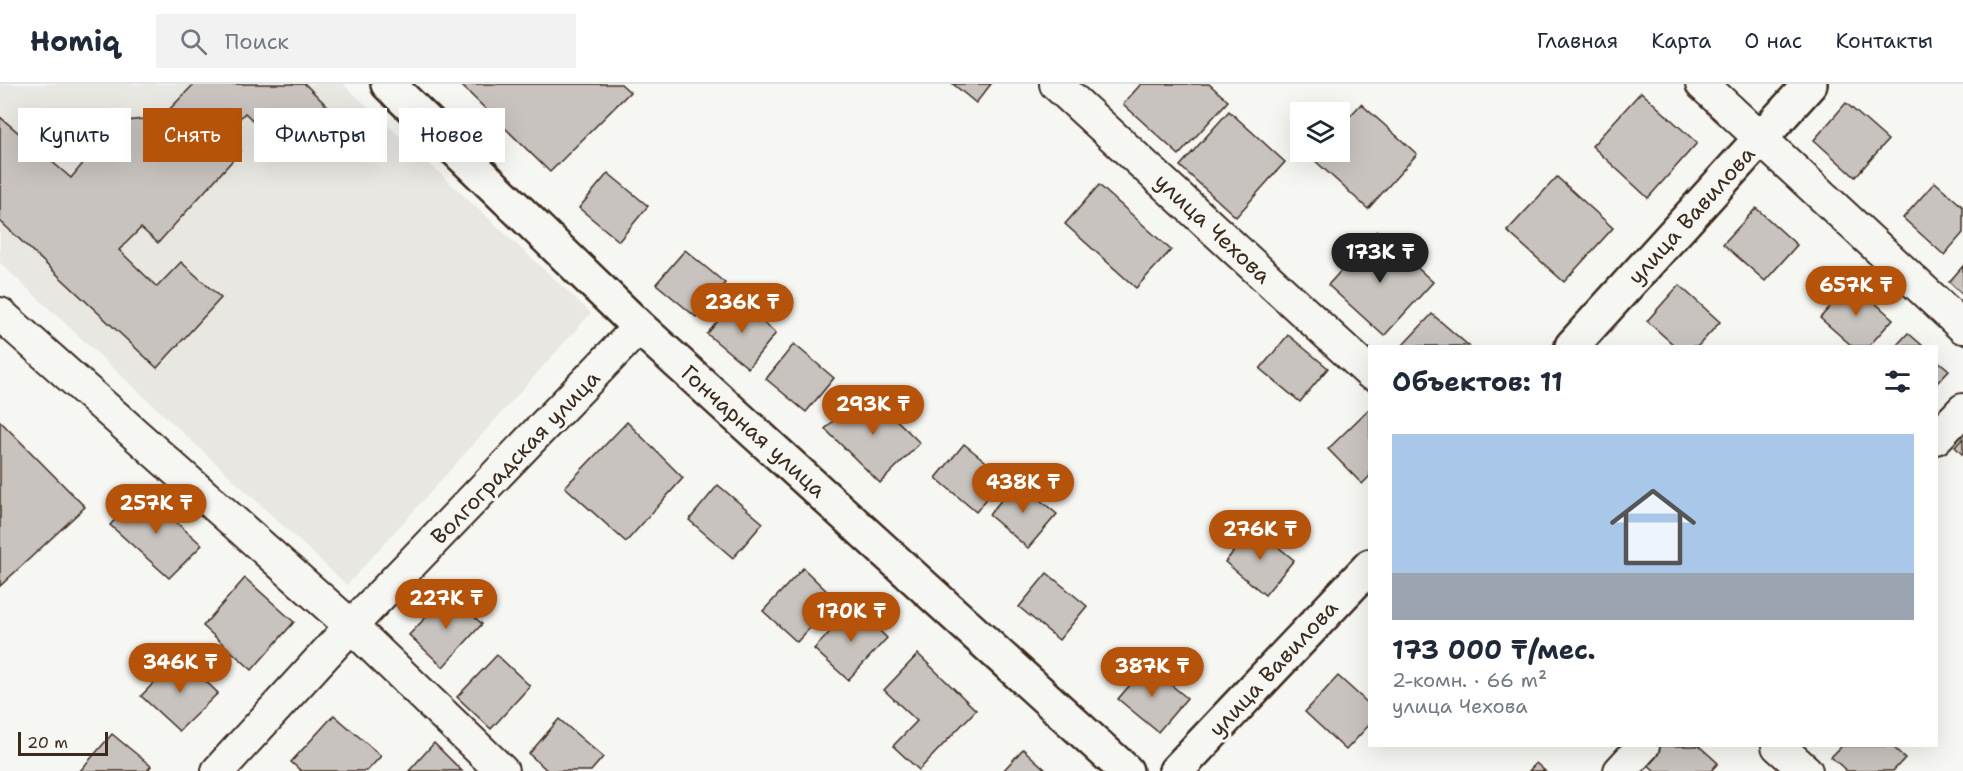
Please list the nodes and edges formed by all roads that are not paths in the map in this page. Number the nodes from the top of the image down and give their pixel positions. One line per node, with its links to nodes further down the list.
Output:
1 (388, 84): 7 (street, Гончарная улица)
2 (1056, 84): 10 (street, улица Чехова)
3 (1702, 84): 5 (street)
4 (1810, 84): 5 (street, улица Вавилова)
5 (1760, 138): 8 (street); 9 (street, улица Вавилова)
6 (0, 314): 14 (street)
7 (639, 327): 14 (street, Волгоградская улица); 19 (street, Гончарная улица)
8 (1963, 327)
9 (1573, 345)
10 (1368, 371)
11 (1963, 410): 12 (street)
12 (1938, 436)
13 (1368, 568): 20 (street, улица Вавилова)
14 (351, 626): 17 (street, Волгоградская улица); 18 (street)
15 (1642, 747): 21 (street)
16 (1779, 747): 22 (street)
17 (218, 771)
18 (502, 771)
19 (1126, 771)
20 (1176, 771)
21 (1620, 771)
22 (1806, 771)

